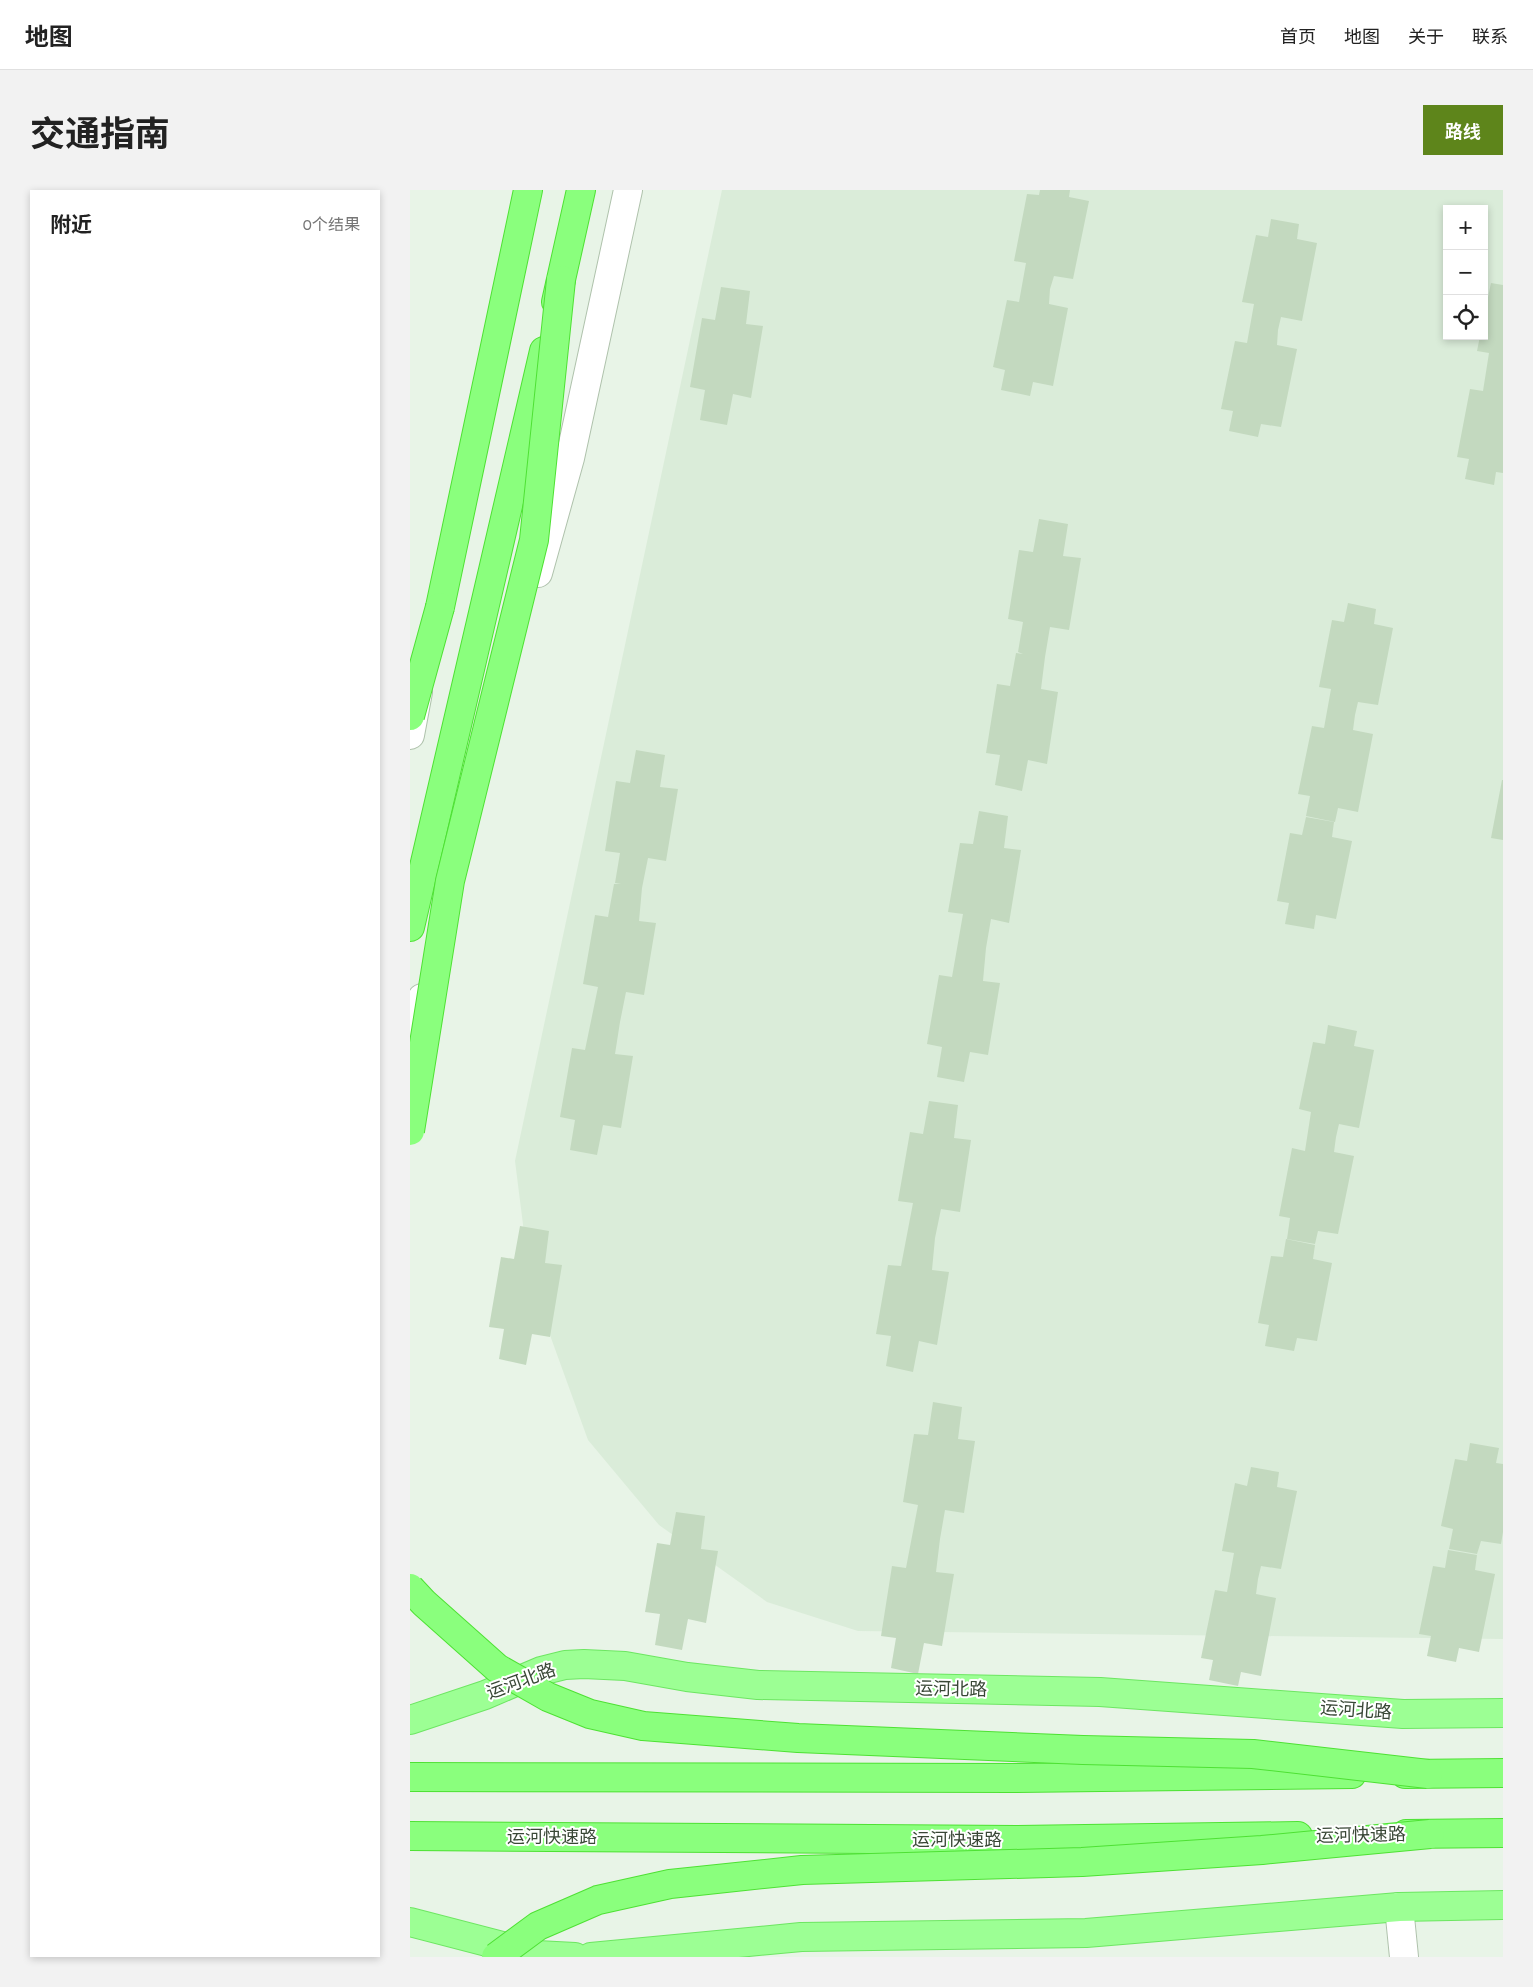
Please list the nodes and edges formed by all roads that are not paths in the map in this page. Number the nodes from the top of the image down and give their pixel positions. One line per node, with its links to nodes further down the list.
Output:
1 (516, 190): 9 (street)
2 (528, 190): 6 (highway)
3 (581, 190): 5 (highway)
4 (628, 190): 11 (street)
5 (561, 280): 10 (highway, bridge); 12 (highway, bridge)
6 (440, 607): 7 (highway, bridge); 8 (highway, bridge)
7 (410, 688)
8 (410, 716)
9 (410, 735)
10 (410, 927)
11 (410, 1040)
12 (410, 1131)
13 (410, 1588): 17 (highway, bridge)
14 (1503, 1713): 15 (main road, 运河北路)
15 (410, 1720)
16 (1503, 1773): 17 (highway)
17 (1428, 1774): 18 (highway, bridge)
18 (410, 1777)
19 (1503, 1833): 20 (highway, 运河快速路)
20 (1430, 1834): 21 (highway, 运河快速路, bridge); 25 (highway, bridge)
21 (410, 1836)
22 (1503, 1905): 23 (main road)
23 (1399, 1907): 27 (main road); 28 (street)
24 (410, 1922): 26 (main road)
25 (496, 1957)
26 (575, 1957)
27 (592, 1957)
28 (1404, 1957)

